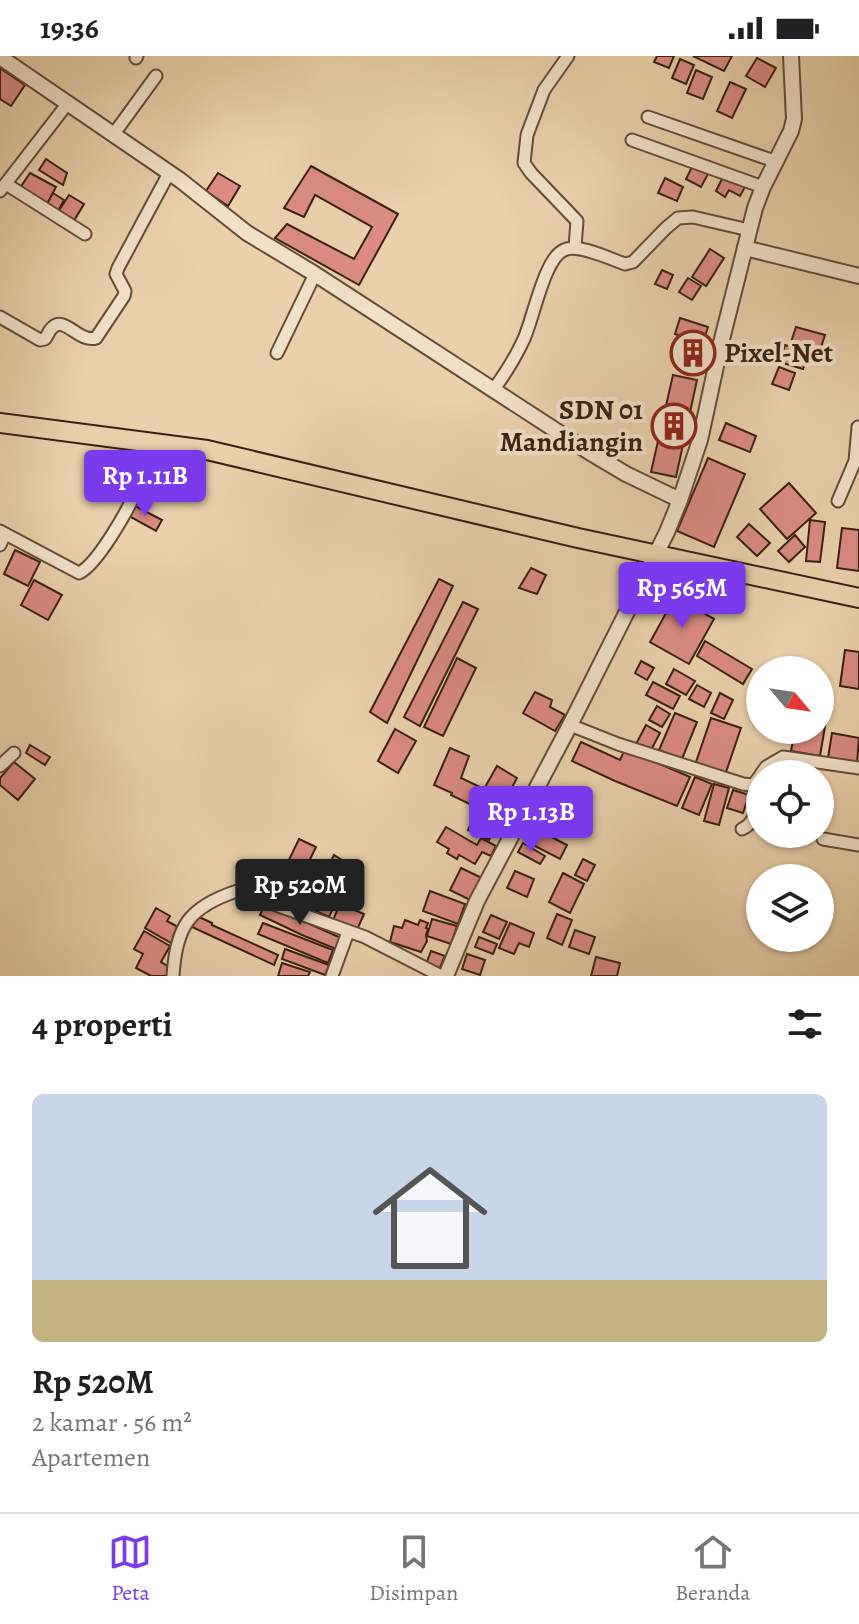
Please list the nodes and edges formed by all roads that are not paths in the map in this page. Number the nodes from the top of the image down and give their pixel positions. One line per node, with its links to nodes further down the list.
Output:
1 (568, 56): 15 (street)
2 (791, 56): 9 (street)
3 (0, 57): 5 (street)
4 (156, 76): 7 (street)
5 (68, 103): 7 (street); 11 (street)
6 (648, 117): 9 (street)
7 (113, 135): 10 (street)
8 (632, 140): 12 (street)
9 (777, 162): 12 (street)
10 (169, 173): 17 (street); 19 (street)
11 (3, 187): 14 (street)
12 (763, 187): 13 (street)
13 (749, 230): 15 (street); 16 (street)
14 (85, 234)
15 (575, 247): 21 (street)
16 (745, 248): 18 (street); 26 (street)
17 (315, 274): 20 (street); 21 (street)
18 (859, 276)
19 (0, 317)
20 (277, 353)
21 (494, 389): 26 (street)
22 (859, 418): 24 (street)
23 (0, 423): 25 (highway)
24 (859, 427): 27 (street)
25 (154, 443): 28 (street); 29 (highway)
26 (680, 500): 29 (street)
27 (838, 501)
28 (2, 537)
29 (655, 555): 30 (highway); 31 (street)
30 (859, 598)
31 (570, 725): 38 (street); 46 (street)
32 (14, 753): 36 (street)
33 (778, 760): 34 (street)
34 (804, 760)
35 (834, 764): 37 (street)
36 (0, 766)
37 (859, 768)
38 (746, 783)
39 (746, 827): 40 (street)
40 (742, 829)
41 (834, 841): 42 (street)
42 (859, 845)
43 (348, 932): 44 (street); 45 (street); 46 (street)
44 (173, 976)
45 (332, 976)
46 (444, 976)

